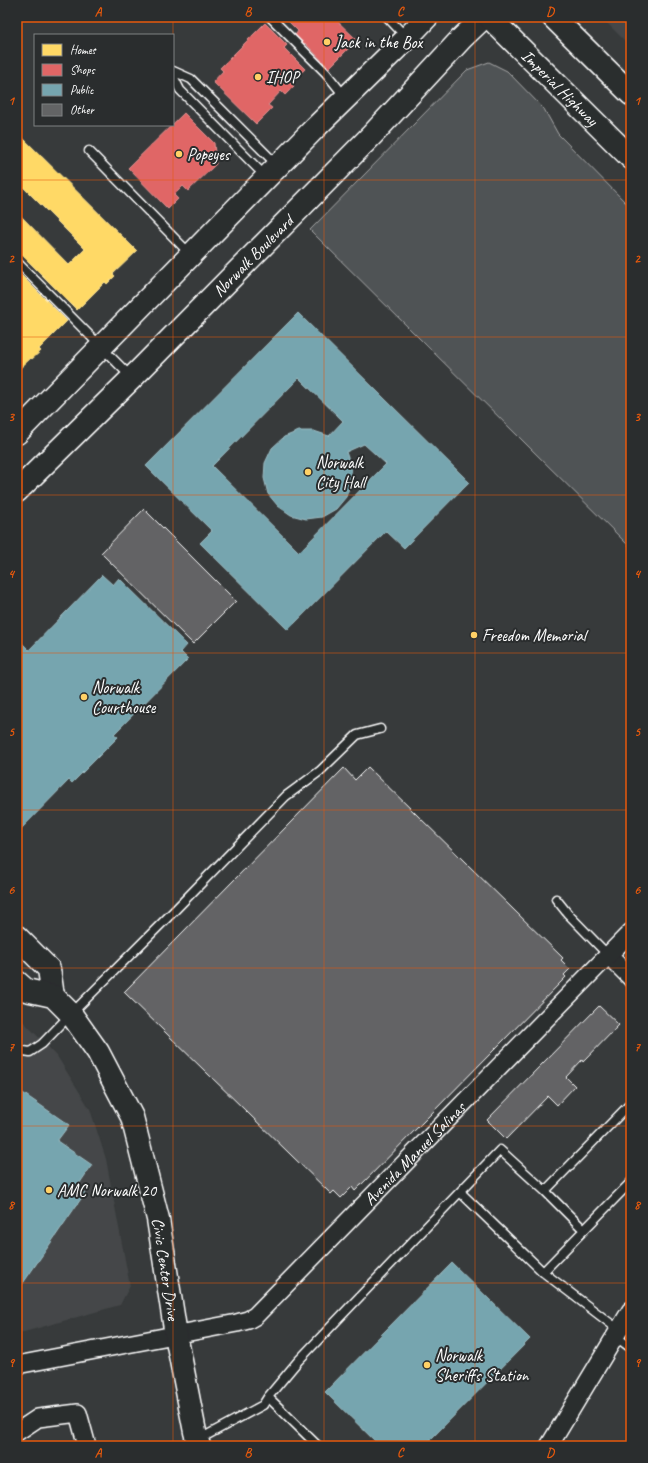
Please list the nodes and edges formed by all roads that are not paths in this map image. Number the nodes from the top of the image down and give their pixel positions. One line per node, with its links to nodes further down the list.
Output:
1 (270, 17): 13 (lane)
2 (387, 17): 9 (lane)
3 (427, 17): 9 (main road)
4 (484, 17): 20 (main road, Norwalk Boulevard)
5 (489, 17): 15 (main road, Imperial Highway)
6 (553, 17): 12 (main road)
7 (626, 17): 8 (lane)
8 (631, 22)
9 (407, 38): 13 (main road)
10 (174, 72): 16 (lane)
11 (174, 78): 16 (lane)
12 (631, 94)
13 (346, 98): 16 (main road)
14 (89, 152): 17 (lane)
15 (631, 158)
16 (273, 172): 17 (main road)
17 (191, 256): 19 (main road)
18 (17, 262): 19 (lane)
19 (101, 346): 20 (lane); 21 (main road)
20 (132, 378): 22 (main road, Norwalk Boulevard)
21 (17, 433)
22 (17, 491)
23 (380, 729): 31 (lane)
24 (556, 899): 27 (lane)
25 (631, 932): 27 (street, Avenida Manuel Salinas)
26 (17, 937): 30 (main road)
27 (608, 955): 28 (street); 41 (street, Avenida Manuel Salinas)
28 (631, 978)
29 (17, 982): 30 (main road)
30 (53, 996): 31 (main road, Civic Center Drive)
31 (71, 1014): 32 (lane); 41 (main road, Civic Center Drive)
32 (17, 1050)
33 (631, 1103): 35 (lane)
34 (631, 1182): 37 (lane)
35 (545, 1191): 36 (lane); 37 (lane)
36 (460, 1192): 38 (lane); 44 (lane)
37 (584, 1230): 38 (lane)
38 (543, 1272): 40 (lane)
39 (631, 1310): 40 (street)
40 (617, 1333): 42 (lane); 49 (street)
41 (176, 1335): 43 (street, Avenida Manuel Salinas); 46 (main road, Civic Center Drive)
42 (631, 1348)
43 (17, 1365)
44 (268, 1397): 46 (lane); 48 (lane)
45 (17, 1432): 47 (street)
46 (198, 1443)
47 (87, 1446)
48 (318, 1446)
49 (549, 1446)

